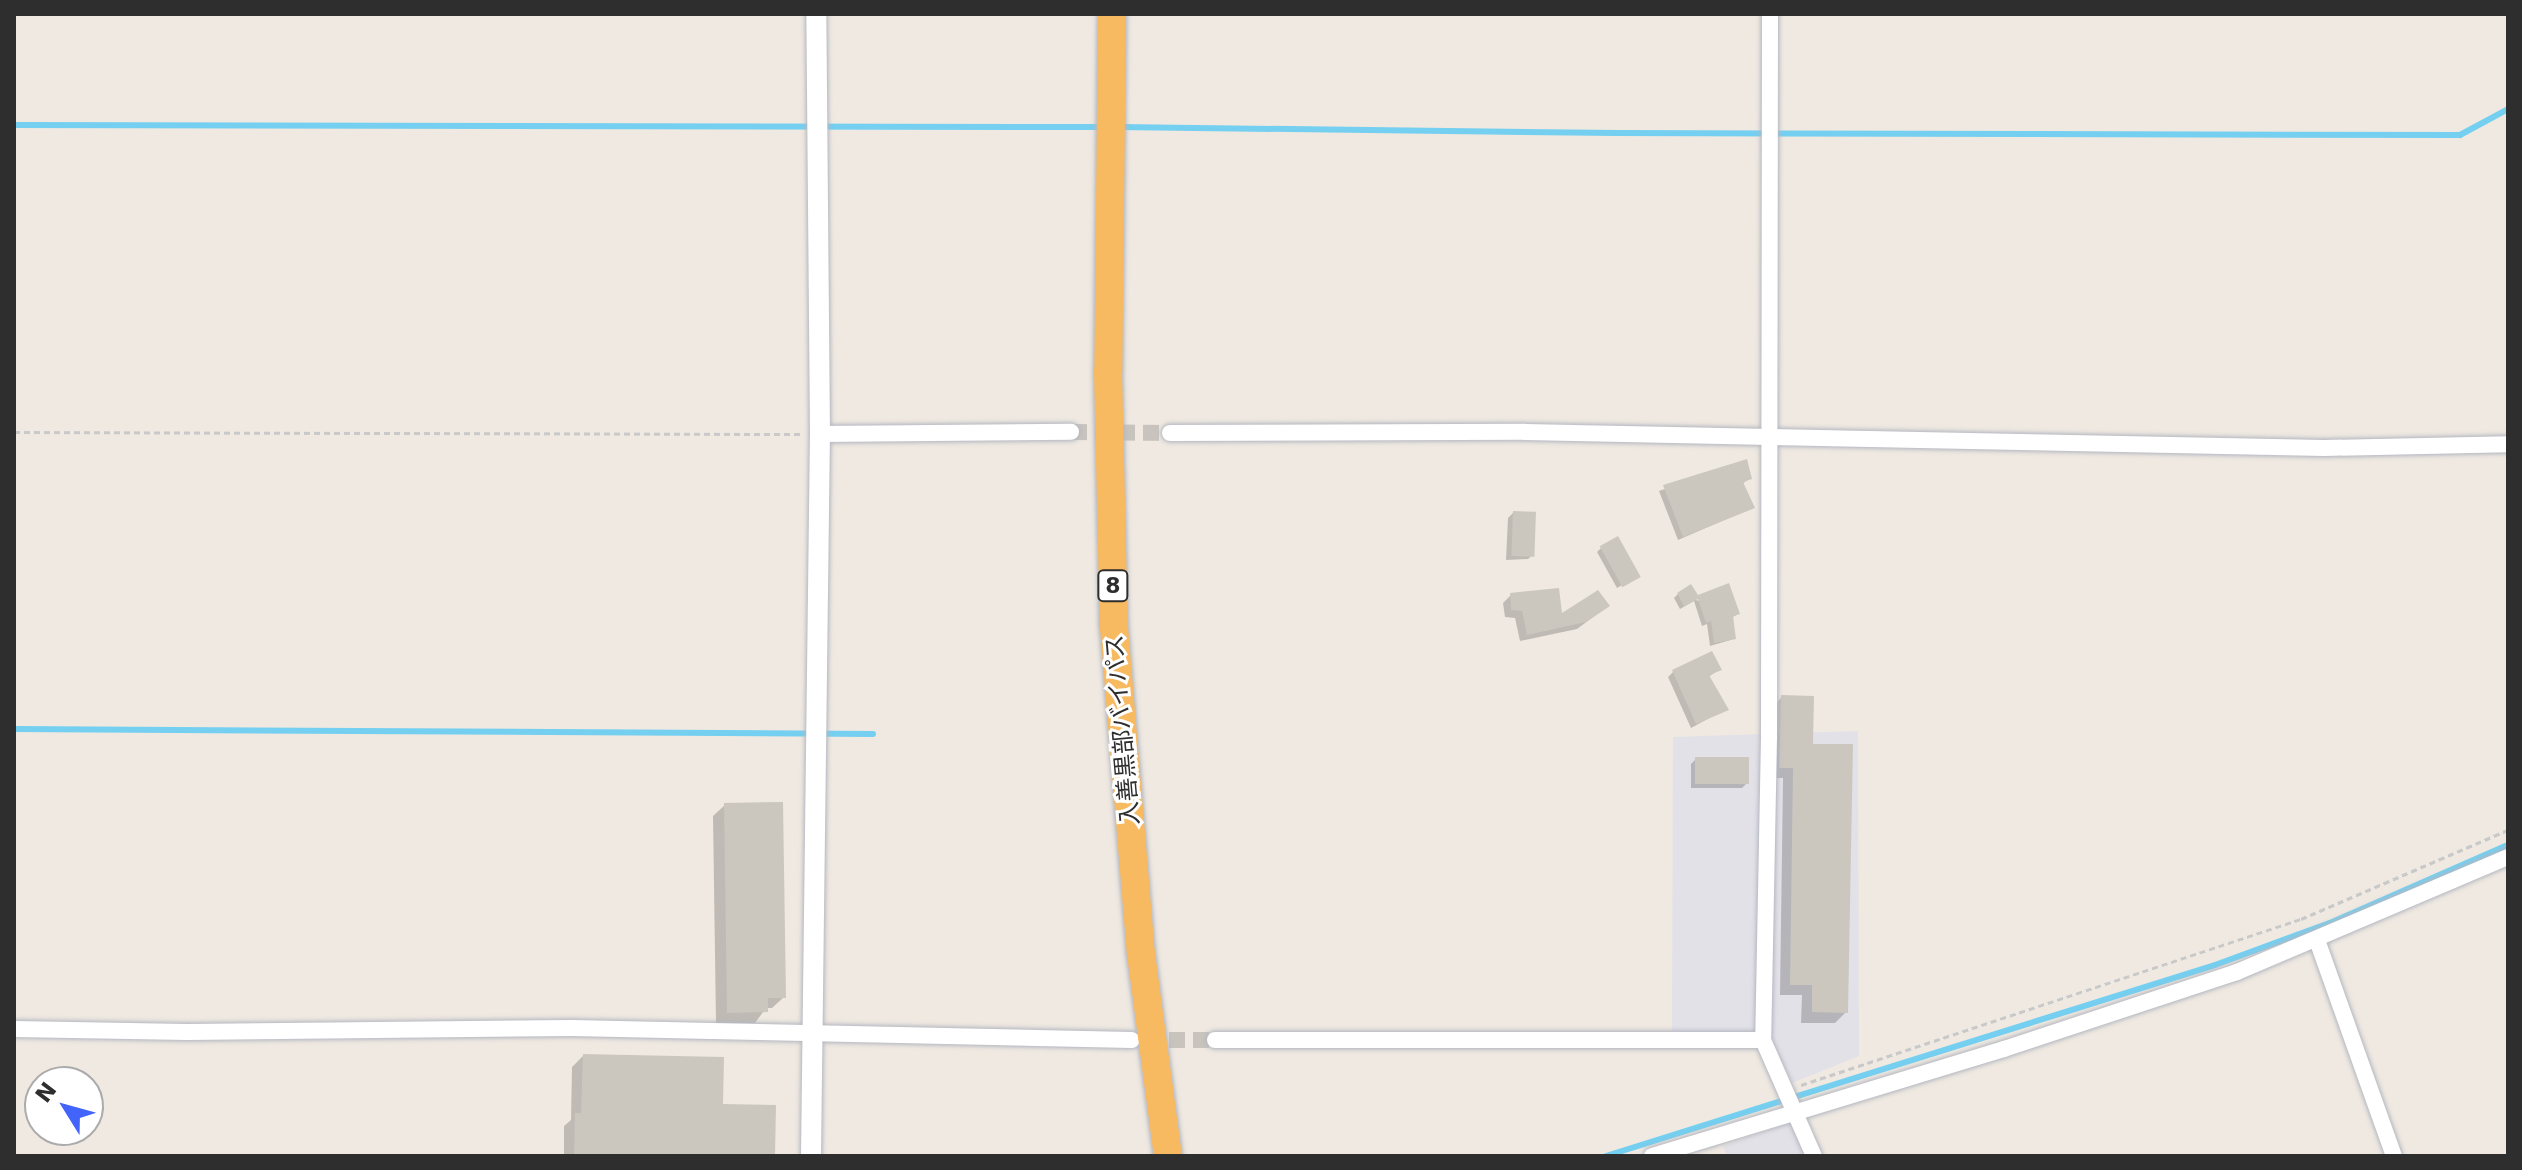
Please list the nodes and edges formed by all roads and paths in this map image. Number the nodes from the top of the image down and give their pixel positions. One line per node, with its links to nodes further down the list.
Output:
1 (816, 14): 7 (street)
2 (1112, 14): 21 (highway, 入善黒部バイパス / 8)
3 (1770, 14): 8 (street)
4 (14, 432): 7 (path)
5 (1071, 432): 7 (street)
6 (1170, 433): 8 (street)
7 (820, 434): 14 (street)
8 (1770, 436): 9 (street); 17 (street)
9 (2508, 444)
10 (2508, 830): 18 (path)
11 (2508, 857): 12 (street)
12 (2317, 940): 19 (street); 24 (street)
13 (14, 1029): 14 (street)
14 (812, 1031): 15 (street); 20 (street)
15 (1132, 1040)
16 (1215, 1040): 17 (street)
17 (1763, 1040): 18 (street)
18 (1785, 1090): 19 (street)
19 (1795, 1113): 22 (street); 23 (street)
20 (811, 1156)
21 (1168, 1156)
22 (1652, 1156)
23 (1814, 1156)
24 (2394, 1156)

